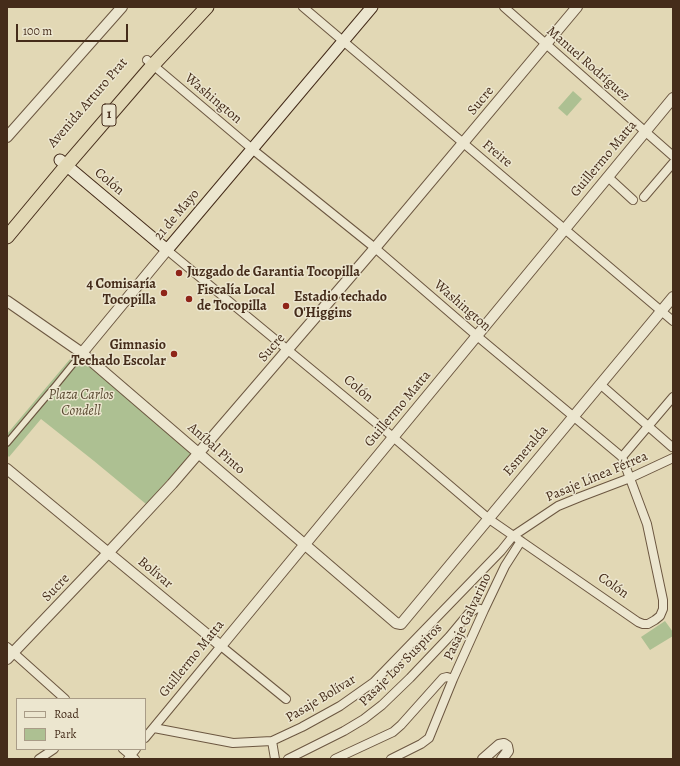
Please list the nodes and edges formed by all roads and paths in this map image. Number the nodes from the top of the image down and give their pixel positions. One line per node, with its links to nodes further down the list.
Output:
1 (122, 7): 13 (street)
2 (197, 7): 10 (highway, Avenida Arturo Prat / 1)
3 (207, 7): 10 (highway, Avenida Arturo Prat / 1)
4 (304, 7): 8 (street, Freire)
5 (372, 7): 8 (main road, 21 de Mayo)
6 (504, 7): 9 (street, Manuel Rodríguez)
7 (577, 7): 9 (street, Sucre)
8 (343, 41): 14 (street, Freire); 15 (main road, 21 de Mayo)
9 (546, 44): 12 (street, Manuel Rodríguez); 14 (street, Sucre)
10 (150, 62): 15 (street, Washington); 17 (highway, Avenida Arturo Prat / 1)
11 (673, 98): 12 (street, Guillermo Matta)
12 (646, 132): 16 (street, Manuel Rodríguez); 19 (street, Guillermo Matta)
13 (7, 137)
14 (464, 143): 23 (street, Freire); 25 (street, Sucre)
15 (252, 149): 25 (street, Washington); 26 (main road, 21 de Mayo)
16 (673, 156)
17 (63, 163): 22 (highway, Avenida Arturo Prat / 1); 24 (highway, Avenida Arturo Prat / 1); 26 (main road, Colón)
18 (673, 163): 20 (street)
19 (608, 177): 21 (street); 23 (street, Guillermo Matta)
20 (644, 197)
21 (633, 200)
22 (7, 224)
23 (565, 229): 29 (street, Freire); 31 (street, Guillermo Matta)
24 (7, 237)
25 (376, 248): 31 (street, Washington); 32 (street, Sucre)
26 (167, 250): 32 (street, Colón); 33 (street, 21 de Mayo)
27 (673, 297): 29 (street, Esmeralda)
28 (7, 301): 33 (street, Aníbal Pinto)
29 (661, 311): 30 (street, Freire); 34 (street, Esmeralda)
30 (673, 321)
31 (477, 336): 36 (street, Washington); 38 (street, Guillermo Matta)
32 (288, 350): 38 (street, Colón); 41 (street, Sucre)
33 (82, 353): 39 (street, 21 de Mayo); 41 (street, Aníbal Pinto)
34 (600, 384): 36 (street, Esmeralda); 37 (street)
35 (673, 397): 37 (street)
36 (574, 416): 42 (street, Washington); 46 (street, Esmeralda)
37 (648, 426): 40 (street); 42 (street)
38 (393, 437): 46 (street, Colón); 49 (street, Guillermo Matta)
39 (7, 443)
40 (672, 447)
41 (199, 453): 49 (street, Aníbal Pinto); 51 (street, Sucre)
42 (622, 458): 45 (street, Washington)
43 (673, 458): 45 (street, Pasaje Línea Férrea)
44 (7, 469): 51 (street, Bolívar)
45 (630, 478): 47 (street, Pasaje Línea Férrea); 55 (street, Washington)
46 (489, 519): 47 (street, Colón); 54 (street, Esmeralda)
47 (513, 536): 48 (street, Colón); 50 (street, Pasaje Bolívar)
48 (521, 541): 52 (street, Pasaje Galvarino); 55 (street, Colón)
49 (305, 544): 54 (street, Aníbal Pinto); 56 (street, Guillermo Matta)
50 (501, 551): 52 (street); 63 (street, Pasaje Bolívar)
51 (108, 553): 56 (street, Bolívar); 57 (street, Sucre)
52 (511, 557): 53 (street, Pasaje Galvarino)
53 (484, 610): 58 (street, Pasaje Galvarino); 69 (street, Pasaje Los Suspiros)
54 (402, 624)
55 (648, 624)
56 (221, 646): 60 (street, Bolívar); 61 (street, Guillermo Matta)
57 (9, 653): 59 (street)
58 (453, 679): 70 (street, Pasaje Galvarino); 71 (street)
59 (64, 698)
60 (286, 699)
61 (154, 728): 62 (street, Guillermo Matta); 63 (street, Pasaje Bolívar)
62 (146, 737)
63 (272, 742): 68 (street)
64 (52, 750): 67 (street)
65 (124, 750): 66 (street)
66 (131, 758)
67 (39, 759)
68 (275, 759)
69 (288, 759)
70 (335, 759)
71 (391, 759)
72 (483, 759): 73 (street)
73 (502, 759)

